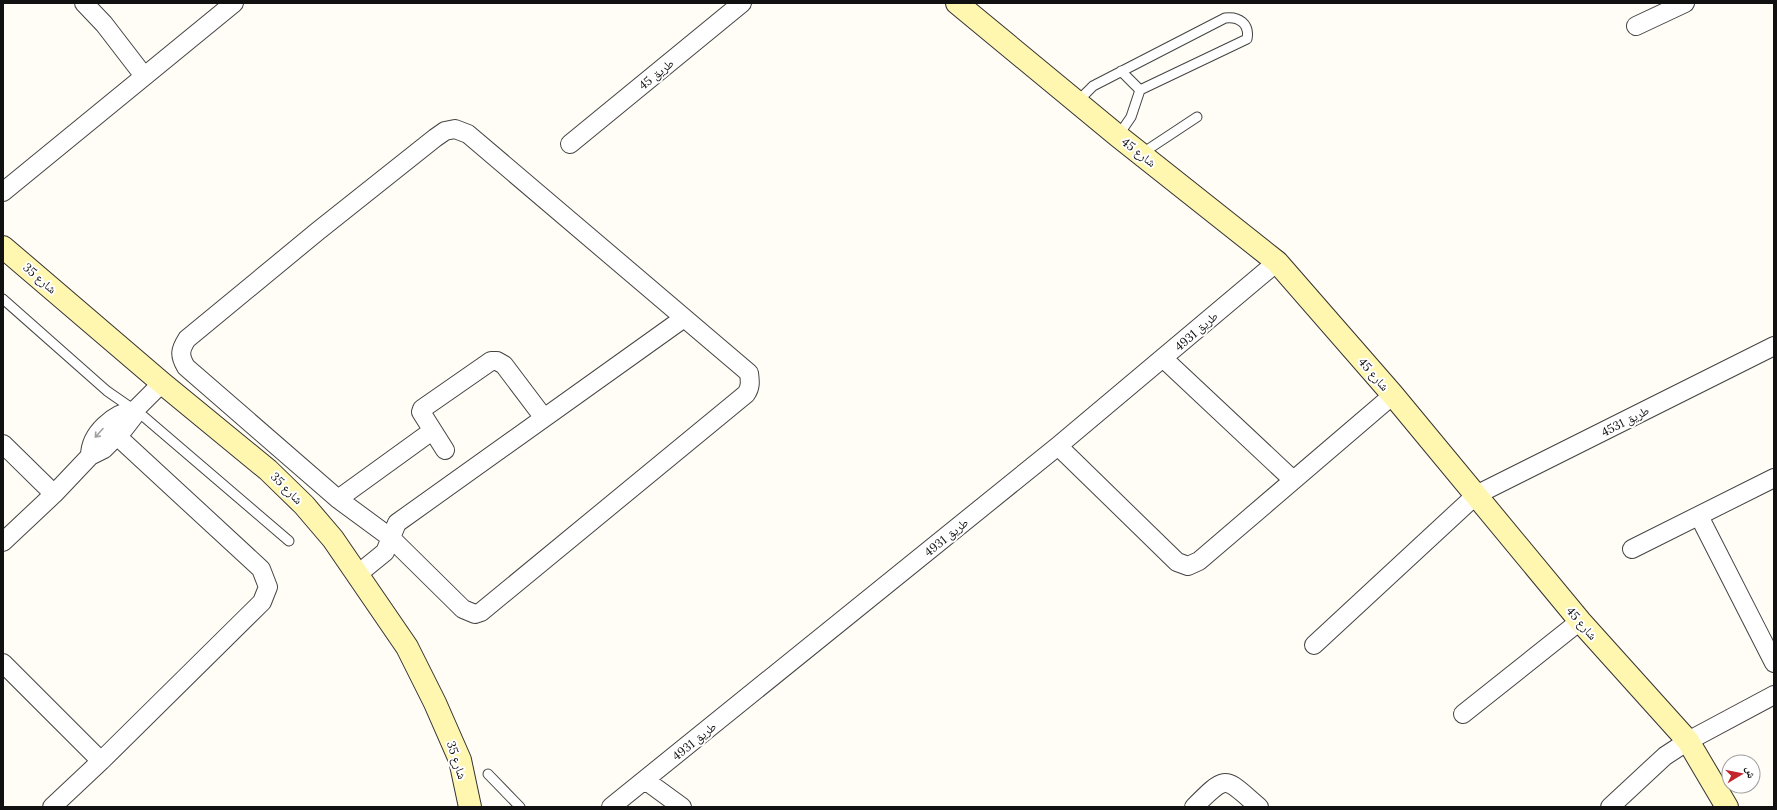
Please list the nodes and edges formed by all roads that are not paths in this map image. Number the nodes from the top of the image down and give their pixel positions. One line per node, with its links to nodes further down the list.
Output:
1 (84, 3): 8 (street)
2 (234, 3): 8 (street)
3 (742, 3): 13 (street, طريق 45)
4 (957, 3): 10 (street, شارع 45)
5 (1685, 3): 6 (street)
6 (1636, 26)
7 (1121, 71): 9 (lane); 9 (lane); 10 (lane)
8 (144, 76): 15 (street)
9 (1140, 90): 12 (lane)
10 (1078, 101): 12 (street, شارع 45)
11 (1197, 117): 14 (lane)
12 (1118, 136): 14 (street, شارع 45)
13 (570, 144)
14 (1141, 154): 17 (street, شارع 45)
15 (3, 192)
16 (3, 247): 22 (street, شارع 35)
17 (1277, 262): 21 (street, طريق 4931); 23 (street, شارع 45)
18 (3, 299): 24 (lane)
19 (684, 318): 25 (street); 36 (street); 38 (street)
20 (1774, 346): 35 (street, طريق 4531)
21 (1164, 359): 29 (street, طريق 4931); 33 (street)
22 (162, 383): 24 (street); 42 (street, شارع 35)
23 (1393, 395): 33 (street); 35 (street, شارع 45)
24 (135, 410): 27 (street); 31 (street, one-way to 31); 39 (lane)
25 (544, 418): 26 (street); 38 (street)
26 (432, 430): 30 (street); 36 (street)
27 (117, 436): 31 (street); 50 (street)
28 (3, 444): 34 (street)
29 (1058, 446): 33 (street); 52 (street, طريق 4931)
30 (445, 450)
31 (90, 456): 34 (street)
32 (1774, 478): 37 (street)
33 (1292, 480)
34 (54, 494): 40 (street)
35 (1476, 495): 43 (street, شارع 45); 44 (street, طريق 4531)
36 (338, 499): 38 (street)
37 (1699, 516): 41 (street); 46 (street)
38 (391, 538): 42 (street)
39 (289, 540)
40 (3, 542)
41 (1632, 549)
42 (358, 574): 54 (street, شارع 35)
43 (1580, 621): 48 (street); 49 (street, شارع 45)
44 (1314, 645)
45 (3, 664): 50 (street)
46 (1774, 664)
47 (1774, 695): 49 (street)
48 (1463, 714)
49 (1688, 741): 60 (street); 61 (street, شارع 45)
50 (101, 761): 53 (street)
51 (488, 774): 55 (lane)
52 (645, 780): 56 (street, طريق 4931); 57 (street)
53 (52, 807)
54 (470, 807)
55 (520, 807)
56 (611, 807)
57 (682, 807)
58 (1194, 807): 59 (street)
59 (1259, 807)
60 (1610, 807)
61 (1727, 807)

